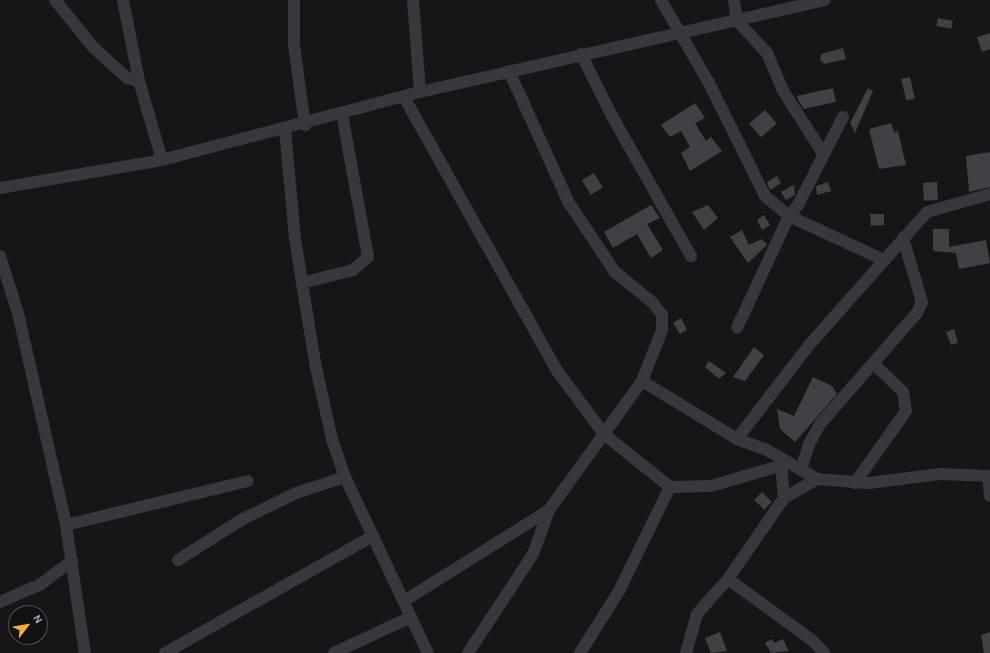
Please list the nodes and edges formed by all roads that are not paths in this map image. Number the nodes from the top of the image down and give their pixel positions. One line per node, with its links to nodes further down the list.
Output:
1 (55, 0): 12 (street)
2 (123, 0): 12 (street)
3 (294, 0): 17 (street)
4 (413, 0): 13 (street)
5 (661, 0): 9 (street)
6 (734, 0): 8 (street)
7 (825, 0): 8 (street)
8 (737, 21): 9 (street); 19 (street)
9 (682, 34): 10 (street); 23 (street)
10 (581, 54): 11 (street); 26 (street)
11 (509, 71): 13 (street); 31 (street)
12 (139, 81): 20 (street)
13 (420, 92): 14 (street)
14 (404, 97): 15 (street); 32 (street)
15 (342, 114): 17 (street); 28 (street)
16 (843, 117): 19 (street)
17 (305, 125): 18 (street)
18 (285, 130): 20 (street); 28 (street)
19 (824, 155): 23 (street)
20 (162, 160): 21 (street)
21 (0, 188)
22 (990, 194): 24 (street)
23 (789, 216): 27 (street); 29 (street)
24 (903, 238): 27 (street); 30 (street)
25 (0, 256): 45 (street)
26 (691, 256)
27 (884, 260): 33 (street)
28 (302, 283): 37 (street)
29 (737, 328)
30 (874, 364): 35 (street); 40 (street)
31 (642, 381): 32 (street); 33 (street)
32 (604, 434): 41 (street); 44 (street)
33 (738, 439): 34 (street)
34 (780, 462): 35 (street); 41 (street); 43 (street)
35 (801, 469): 38 (street)
36 (989, 476): 40 (street); 42 (street)
37 (345, 477): 46 (street); 47 (street)
38 (817, 479): 40 (street); 43 (street)
39 (248, 482): 45 (street)
40 (855, 483)
41 (670, 488): 58 (street)
42 (990, 496)
43 (784, 498): 49 (street)
44 (549, 510): 50 (street); 57 (street)
45 (66, 525): 48 (street)
46 (373, 536): 50 (street); 54 (street)
47 (178, 560)
48 (72, 561): 51 (street); 53 (street)
49 (728, 579): 59 (street); 60 (street)
50 (404, 601): 52 (street)
51 (0, 602)
52 (411, 617): 55 (street); 56 (street)
53 (85, 653)
54 (165, 653)
55 (334, 653)
56 (428, 653)
57 (468, 653)
58 (580, 653)
59 (686, 653)
60 (824, 653)

